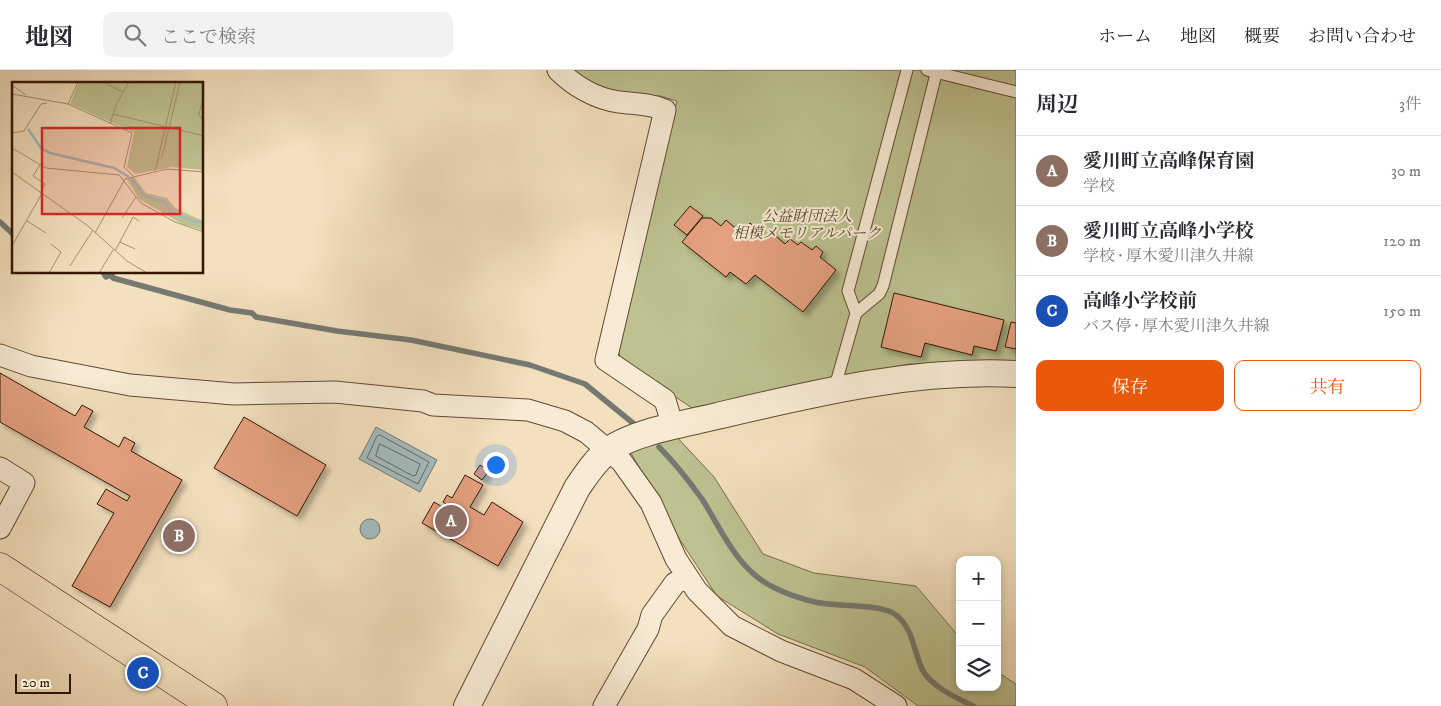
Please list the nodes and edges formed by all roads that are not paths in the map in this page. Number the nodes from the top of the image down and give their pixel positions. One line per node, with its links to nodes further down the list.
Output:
1 (558, 70): 9 (street)
2 (907, 70): 5 (lane)
3 (934, 71): 4 (lane); 5 (lane)
4 (1016, 92)
5 (856, 312): 8 (lane)
6 (0, 355): 10 (street)
7 (1016, 374): 8 (street)
8 (834, 390): 9 (street)
9 (673, 426): 10 (street)
10 (609, 450): 14 (street); 16 (street)
11 (0, 468): 12 (street)
12 (0, 528)
13 (0, 567): 15 (main road)
14 (688, 578): 17 (street); 18 (street)
15 (214, 706)
16 (466, 706)
17 (604, 706)
18 (896, 706)

